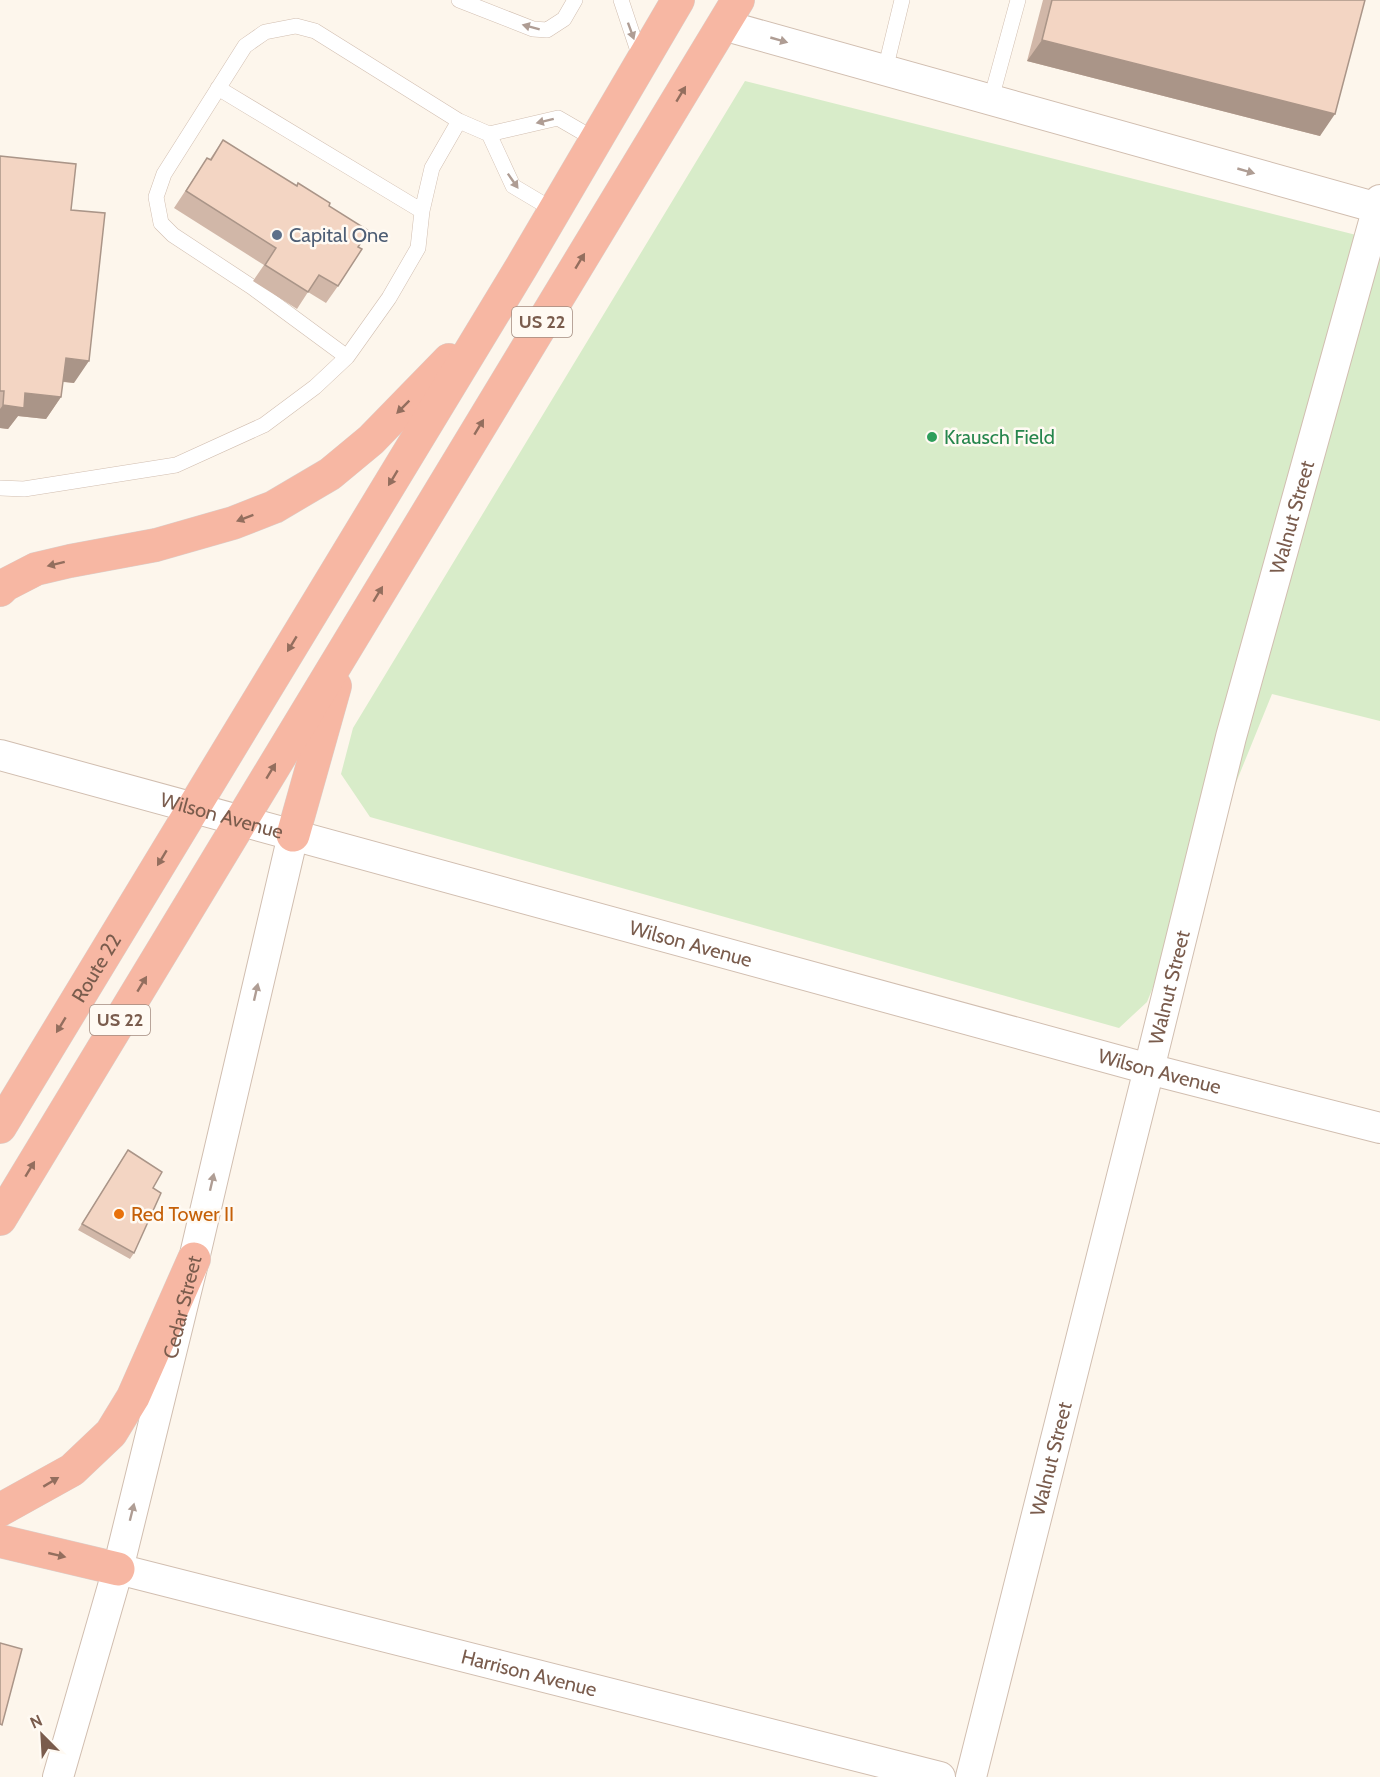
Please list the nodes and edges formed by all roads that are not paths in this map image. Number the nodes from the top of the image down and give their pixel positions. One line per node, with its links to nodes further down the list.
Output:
1 (459, 0): 2 (lane, one-way to 1)
2 (575, 0)
3 (621, 0): 8 (lane, one-way to 8)
4 (678, 0): 8 (highway, US 22)
5 (902, 0): 9 (lane)
6 (1018, 0): 11 (lane)
7 (730, 12): 9 (street, one-way to 9); 22 (highway, US 22, one-way to 7)
8 (642, 62): 14 (highway, US 22)
9 (885, 70): 11 (street)
10 (218, 88): 12 (lane); 16 (lane); 19 (lane)
11 (991, 99): 15 (street, one-way to 15)
12 (459, 121): 13 (lane); 16 (lane)
13 (489, 134): 14 (lane, one-way to 13); 17 (lane, one-way to 17)
14 (596, 140): 17 (highway, US 22)
15 (1379, 204): 27 (street, Walnut Street)
16 (422, 211): 19 (lane)
17 (555, 212): 18 (highway, US 22)
18 (522, 266): 21 (highway, one-way to 21); 24 (highway, US 22, one-way to 24)
19 (347, 357): 20 (lane)
20 (0, 488)
21 (0, 590)
22 (347, 644): 25 (highway, US 22, one-way to 22); 26 (highway)
23 (0, 755): 24 (street, Wilson Avenue)
24 (192, 808): 25 (street, Wilson Avenue); 28 (highway, Route 22 / US 22, one-way to 28)
25 (240, 821): 26 (street, Wilson Avenue); 31 (highway, US 22, one-way to 25)
26 (292, 835): 27 (street, Wilson Avenue); 32 (street, Cedar Street, one-way to 26)
27 (1149, 1069): 30 (street, Wilson Avenue); 38 (street, Walnut Street)
28 (12, 1092): 29 (highway, Route 22 / US 22)
29 (0, 1127)
30 (1380, 1128)
31 (0, 1219)
32 (194, 1259): 33 (highway, one-way to 32); 35 (street, Cedar Street, one-way to 32)
33 (0, 1510)
34 (0, 1541): 35 (highway, one-way to 35)
35 (118, 1569): 36 (street, Cedar Street); 37 (street, Harrison Avenue)
36 (58, 1777)
37 (940, 1777)
38 (971, 1777)

